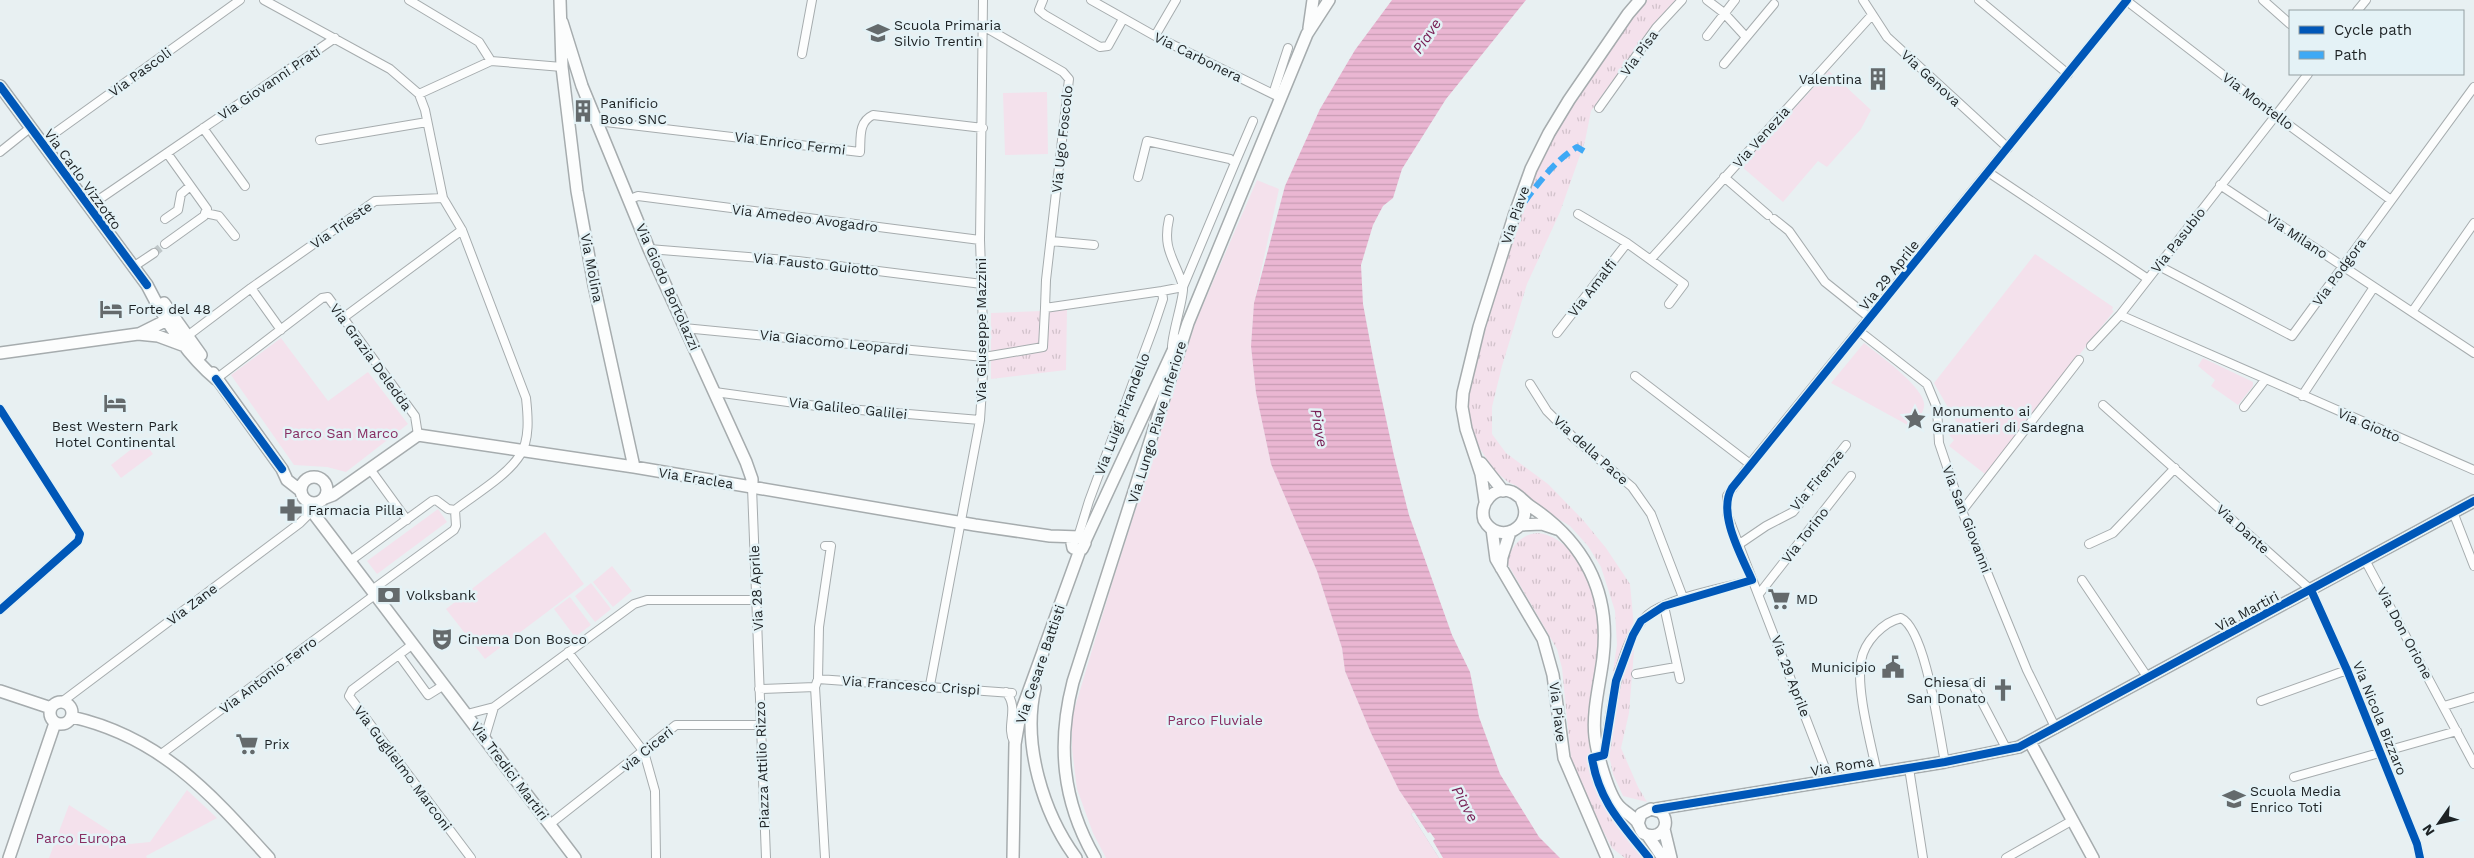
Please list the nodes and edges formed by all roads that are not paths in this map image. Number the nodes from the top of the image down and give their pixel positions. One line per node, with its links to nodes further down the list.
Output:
1 (240, 0): 55 (street, Via Pascoli)
2 (264, 0): 33 (street)
3 (409, 0): 36 (street)
4 (560, 0): 26 (street, Via Giodo Bortolazzi)
5 (812, 0): 35 (street)
6 (983, 0): 28 (street, Via Giuseppe Mazzini)
7 (1043, 0): 25 (street)
8 (1091, 0): 25 (street, Via Carbonera)
9 (1176, 0): 30 (street)
10 (1313, 0): 29 (street)
11 (1329, 0): 29 (street, Via Lungo Piave Inferiore)
12 (1640, 0): 129 (street, Via Piave)
13 (1682, 0): 46 (street, Via Pisa)
14 (1707, 0): 23 (street)
15 (1735, 0): 23 (street)
16 (1863, 0): 24 (street, Via Genova)
17 (1979, 0): 39 (street)
18 (2127, 0): 39 (street, Via 29 Aprile); 47 (street, Via Montello)
19 (2263, 0): 27 (street)
20 (2366, 0): 22 (street)
21 (1774, 4): 32 (street)
22 (2358, 10)
23 (1724, 14): 31 (street); 32 (street)
24 (1872, 16): 56 (street, Via Genova); 62 (street, Via Venezia)
25 (1123, 19): 30 (street, Via Carbonera)
26 (562, 22): 38 (street, Via Giodo Bortolazzi); 42 (street, Via Giodo Bortolazzi)
27 (2289, 23)
28 (982, 26): 53 (street, Via Giuseppe Mazzini); 78 (street, Via Ugo Foscolo)
29 (1307, 34): 45 (street, Via Lungo Piave Inferiore)
30 (1155, 36): 45 (street, Via Carbonera)
31 (1707, 36)
32 (1746, 36): 37 (street)
33 (335, 38): 44 (street); 52 (street, Via Giovanni Prati)
34 (1288, 48): 45 (street)
35 (802, 54)
36 (491, 61): 38 (street); 44 (street)
37 (1724, 64)
38 (562, 67): 42 (street, Via Giodo Bortolazzi); 131 (street, Via Molina)
39 (2068, 74): 56 (street, Via 29 Aprile)
40 (2307, 75): 47 (street, Via Pasubio)
41 (0, 86): 51 (street, Via Carlo Vizzotto)
42 (582, 86): 48 (street, Via Giodo Bortolazzi)
43 (2474, 87): 68 (street, Via Podgora)
44 (419, 94): 49 (street)
45 (1277, 96): 100 (street, Via Lungo Piave Inferiore)
46 (1599, 108)
47 (2275, 115): 63 (street, Via Pasubio); 68 (street, Via Montello)
48 (597, 121): 53 (street, Via Enrico Fermi); 67 (street, Via Giodo Bortolazzi)
49 (426, 122): 54 (street); 66 (street)
50 (1253, 122): 59 (street, Via Luigi Pirandello)
51 (30, 128): 55 (street, Via Carlo Vizzotto); 57 (street)
52 (203, 128): 58 (street, Via Giovanni Prati); 65 (street, Via Giovanni Prati)
53 (983, 128): 77 (street, Via Giuseppe Mazzini)
54 (320, 140)
55 (41, 143): 69 (street, Via Carlo Vizzotto)
56 (2008, 148): 60 (street, Via 29 Aprile)
57 (0, 152)
58 (166, 153): 64 (street); 69 (street, Via Giovanni Prati)
59 (1235, 163): 61 (street); 90 (street, Via Luigi Pirandello)
60 (1988, 172): 88 (street, Via Pasubio); 99 (street, Via 29 Aprile)
61 (1138, 177)
62 (1724, 178): 84 (street, Via Venezia); 99 (street, Via 29 Aprile)
63 (2220, 185): 85 (street, Via Pasubio); 86 (street, Via Milano)
64 (190, 186): 70 (street); 72 (street)
65 (245, 186)
66 (443, 198): 75 (street); 92 (street, Via Trieste)
67 (630, 198): 77 (street, Via Amedeo Avogadro); 82 (street, Via Giodo Bortolazzi)
68 (2392, 200): 86 (street, Via Podgora)
69 (88, 207): 87 (street, Via Carlo Vizzotto)
70 (206, 213): 76 (street); 80 (street)
71 (1578, 214): 79 (street)
72 (165, 219)
73 (1169, 220): 90 (street)
74 (2474, 223): 96 (street)
75 (462, 230): 98 (street); 128 (street)
76 (235, 236)
77 (980, 240): 89 (street, Via Giuseppe Mazzini)
78 (1051, 241): 81 (street); 95 (street, Via Ugo Foscolo)
79 (1628, 243): 84 (street); 105 (street, Via Amalfi)
80 (165, 244)
81 (1094, 245)
82 (649, 248): 89 (street, Via Fausto Guiotto); 102 (street, Via Giodo Bortolazzi)
83 (154, 253): 87 (street)
84 (1651, 259): 94 (street)
85 (2159, 266): 86 (street, Via Podgora); 88 (street, Via Pasubio)
86 (2343, 266): 91 (street, Via Milano)
87 (133, 267): 101 (street, Via Carlo Vizzotto)
88 (2148, 279): 97 (street)
89 (982, 284): 114 (street, Via Giuseppe Mazzini)
90 (1183, 287): 93 (street); 111 (street, Via Luigi Pirandello)
91 (2374, 287): 96 (street, Via Milano); 121 (street)
92 (251, 288): 103 (street); 107 (street, Via Trieste)
93 (1162, 292): 95 (street); 157 (street, Via Luigi Pirandello)
94 (1669, 304)
95 (1045, 308): 114 (street)
96 (2412, 312): 113 (street, Via Milano)
97 (2120, 315): 110 (street); 118 (street, Via Giotto)
98 (343, 318): 103 (street, Via Grazia Deledda); 126 (street, Via Grazia Deledda)
99 (1870, 318): 104 (street, Via 29 Aprile)
100 (1188, 323): 111 (street); 235 (street, Via Lungo Piave Inferiore)
101 (173, 324): 106 (street); 108 (street); 109 (street, Via Tredici Martiri); 117 (street, Via Tredici Martiri)
102 (684, 328): 114 (street, Via Giacomo Leopardi); 120 (street, Via Giodo Bortolazzi)
103 (282, 330): 117 (street, Via Grazia Deledda)
104 (1859, 331): 130 (street, Via 29 Aprile); 148 (street, Via San Giovanni)
105 (1557, 333)
106 (138, 334): 108 (street); 112 (street)
107 (190, 334)
108 (158, 336): 109 (street)
109 (185, 346): 117 (street, Via Tredici Martiri)
110 (2091, 346)
111 (1172, 351): 157 (street)
112 (0, 353)
113 (2474, 353)
114 (984, 357): 125 (street, Via Giuseppe Mazzini)
115 (2079, 360): 148 (street)
116 (1635, 376): 130 (street)
117 (216, 379): 133 (street, Via Tredici Martiri)
118 (2265, 380): 121 (street, Via Giotto); 123 (street)
119 (1530, 384): 171 (street, Via della Pace)
120 (715, 392): 125 (street, Via Galileo Galilei); 140 (street, Via Giodo Bortolazzi)
121 (2302, 396): 135 (street, Via Giotto)
122 (2103, 405): 132 (street, Via Dante)
123 (2244, 407)
124 (0, 409): 173 (street)
125 (980, 420): 151 (street, Via Giuseppe Mazzini)
126 (418, 435): 128 (street, Via Eraclea); 134 (street)
127 (1846, 446): 160 (street, Via Firenze)
128 (522, 450): 131 (street, Via Eraclea); 147 (street)
129 (1476, 456): 141 (street, Via Piave); 144 (street, Via Piave)
130 (1750, 464): 160 (street, Via 29 Aprile)
131 (634, 467): 140 (street, Via Eraclea)
132 (2175, 468): 158 (street); 167 (street, Via Dante)
133 (282, 469): 137 (street); 142 (street, Via Tredici Martiri)
134 (370, 469): 138 (street); 150 (street)
135 (2474, 470)
136 (1851, 476): 169 (street, Via Torino)
137 (309, 478): 139 (street); 142 (street)
138 (355, 479): 139 (street); 143 (street)
139 (324, 482): 143 (street)
140 (752, 488): 151 (street, Via Eraclea); 170 (street, Via 28 Aprile)
141 (1503, 491): 144 (street); 145 (street)
142 (305, 498): 143 (street); 153 (street, Via Tredici Martiri); 193 (street, Via Zane)
143 (324, 499): 153 (street)
144 (1485, 501): 154 (street)
145 (1522, 501): 152 (street); 156 (street)
146 (2474, 501): 149 (street, Via Martiri)
147 (454, 510): 150 (street); 168 (street, Via Antonio Ferro)
148 (1962, 511): 202 (street, Via San Giovanni)
149 (2453, 512): 161 (street, Via Martiri); 163 (street)
150 (407, 520): 162 (street)
151 (962, 522): 157 (street, Via Eraclea); 186 (street, Via Giuseppe Mazzini)
152 (1520, 525): 155 (street); 156 (street)
153 (325, 526): 162 (street, Via Tredici Martiri)
154 (1492, 529): 155 (street); 164 (street, Via Piave)
155 (1510, 532): 164 (street)
156 (1563, 532): 218 (street)
157 (1078, 542): 177 (street, Via Cesare Battisti)
158 (2089, 544)
159 (825, 546): 182 (street)
160 (1738, 546): 165 (street, Via 29 Aprile)
161 (2365, 560): 167 (street, Via Martiri); 194 (street, Via Don Orione)
162 (350, 561): 168 (street, Via Tredici Martiri)
163 (2474, 566)
164 (1501, 570): 236 (street, Via Piave)
165 (1752, 580): 169 (street, Via 29 Aprile); 171 (street)
166 (2082, 580): 181 (street)
167 (2311, 590): 179 (street, Via Nicola Bizzaro); 181 (street, Via Martiri)
168 (374, 592): 174 (street, Via Tredici Martiri); 211 (street, Via Antonio Ferro)
169 (1759, 594): 217 (street, Via 29 Aprile)
170 (757, 600): 175 (street); 188 (street, Via 28 Aprile)
171 (1684, 600): 172 (street)
172 (1664, 606): 178 (street); 210 (street)
173 (0, 610)
174 (414, 644): 176 (street, Via Guglielmo Marconi); 185 (street, Via Tredici Martiri)
175 (568, 652): 195 (street); 208 (street)
176 (399, 655): 185 (street); 228 (street, Via Guglielmo Marconi)
177 (1041, 662): 197 (street); 206 (street, Via Cesare Battisti)
178 (1676, 667): 180 (street); 183 (street)
179 (2347, 670): 192 (street); 209 (street, Via Nicola Bizzaro)
180 (1636, 674)
181 (2148, 678): 202 (street, Via Martiri)
182 (818, 679): 186 (street, Via Francesco Crispi); 187 (street)
183 (1680, 679)
184 (1972, 683): 207 (street)
185 (444, 685): 198 (street, Via Tredici Martiri)
186 (930, 686): 190 (street, Via Francesco Crispi)
187 (815, 687): 188 (street, Piazza Attilio Rizzo); 232 (street)
188 (759, 689): 201 (street, Piazza Attilio Rizzo)
189 (0, 691): 196 (street)
190 (1009, 692): 206 (street, Via Cesare Battisti)
191 (2474, 697): 194 (street)
192 (2262, 700)
193 (63, 701): 196 (street); 199 (street)
194 (2444, 706): 203 (street, Via Don Orione)
195 (494, 707): 198 (street); 204 (street)
196 (51, 708): 200 (street)
197 (1032, 709): 206 (street, Via Cesare Battisti); 234 (street)
198 (467, 714): 204 (street, Via Tredici Martiri)
199 (72, 717): 200 (street); 211 (street)
200 (55, 722): 226 (street)
201 (761, 725): 208 (street, via Ciceri); 231 (street, Piazza Attilio Rizzo)
202 (2056, 729): 205 (street, Via Martiri)
203 (2457, 731): 209 (street); 213 (street, Via Don Orione)
204 (485, 737): 222 (street, Via Tredici Martiri)
205 (2030, 742): 207 (street, Via Roma); 221 (street)
206 (1015, 745): 233 (street, Via Cesare Battisti)
207 (2007, 750): 212 (street, Via Roma)
208 (644, 752): 222 (street, via Ciceri); 230 (street)
209 (2381, 752): 216 (street); 242 (street, Via Nicola Bizzaro)
210 (1604, 754)
211 (160, 756): 227 (street)
212 (1945, 762): 214 (street, Via Roma); 215 (street)
213 (2474, 764)
214 (1909, 768): 215 (street, Via Roma); 239 (street)
215 (1877, 773): 217 (street, Via Roma)
216 (2294, 777)
217 (1830, 781): 219 (street, Via Roma)
218 (1612, 791): 220 (street); 223 (street)
219 (1690, 803): 220 (street, Via Roma); 224 (street, Via Roma)
220 (1652, 810): 223 (street); 224 (street)
221 (2073, 820): 240 (street); 241 (street)
222 (550, 824): 229 (street, Via Tredici Martiri)
223 (1638, 824): 225 (street)
224 (1665, 826): 225 (street); 238 (street)
225 (1648, 836): 237 (street)
226 (9, 858)
227 (269, 858)
228 (471, 858)
229 (575, 858)
230 (656, 858)
231 (766, 858)
232 (825, 858)
233 (1013, 858)
234 (1076, 858)
235 (1095, 858)
236 (1607, 858)
237 (1663, 858)
238 (1671, 858)
239 (1923, 858)
240 (2006, 858)
241 (2093, 858)
242 (2420, 858)

